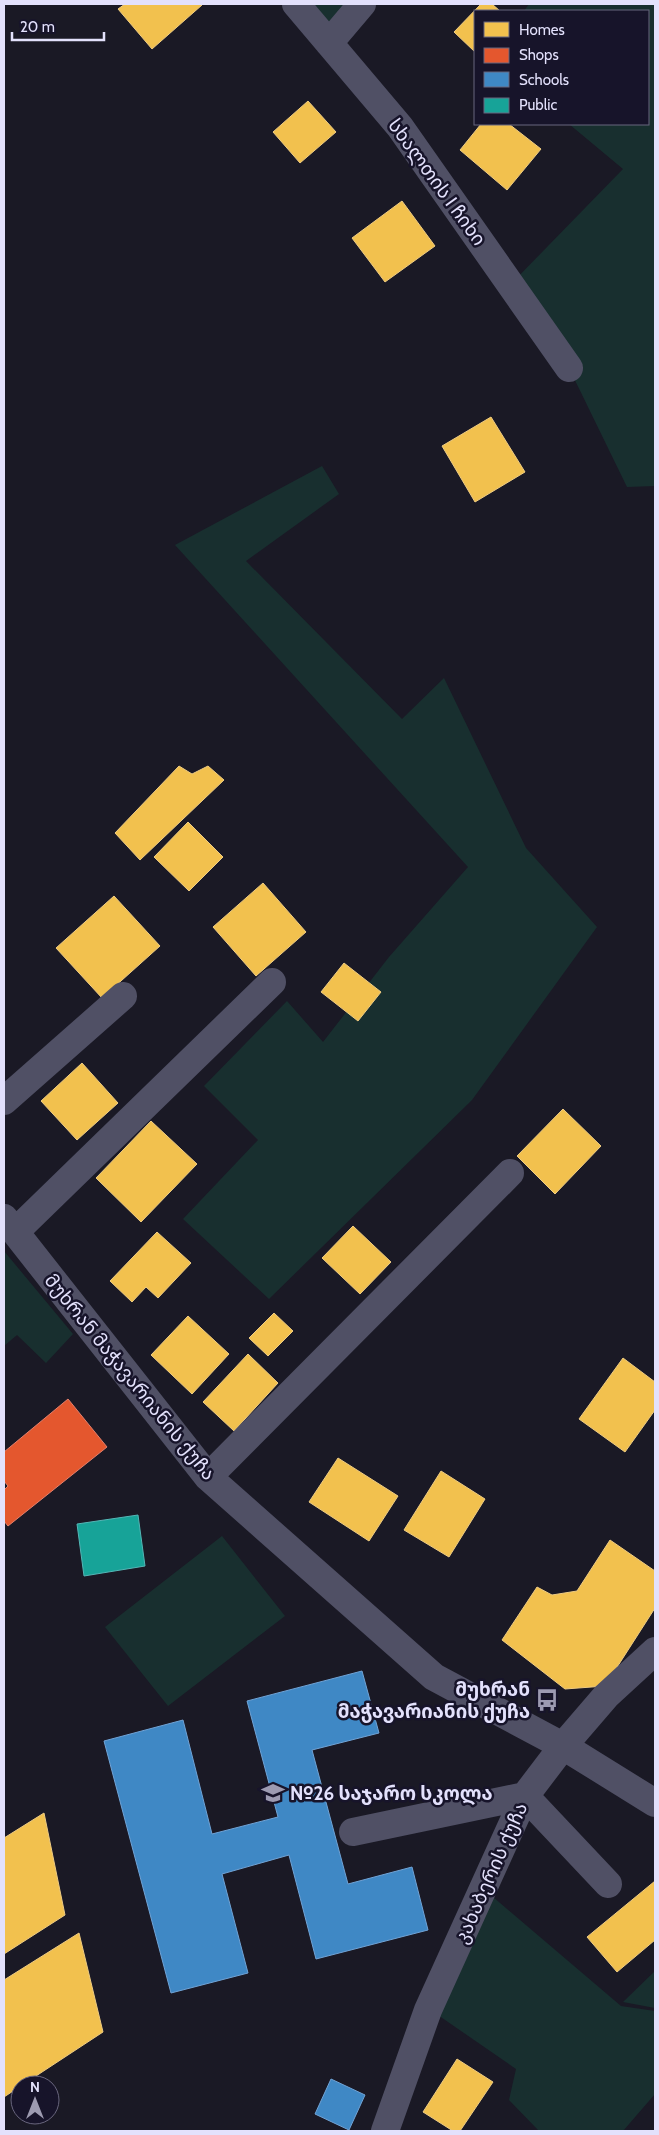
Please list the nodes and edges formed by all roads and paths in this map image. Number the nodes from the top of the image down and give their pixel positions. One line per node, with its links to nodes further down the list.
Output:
1 (296, 4): 3 (street, სხალთის I ჩიხი)
2 (362, 4): 3 (street)
3 (329, 43): 4 (street, სხალთის I ჩიხი)
4 (569, 368)
5 (272, 982): 9 (street)
6 (123, 996): 7 (street)
7 (4, 1101)
8 (510, 1173): 10 (street)
9 (9, 1225): 10 (street, მუხრან მაჭავარიანის ქუჩა)
10 (208, 1477): 12 (street, მუხრან მაჭავარიანის ქუჩა)
11 (655, 1651): 12 (street, კახაბერის ქუჩა)
12 (563, 1746): 13 (street, კახაბერის ქუჩა); 14 (street, მუხრან მაჭავარიანის ქუჩა)
13 (525, 1796): 15 (street); 16 (street); 17 (street, კახაბერის ქუჩა)
14 (655, 1803)
15 (353, 1832)
16 (608, 1884)
17 (385, 2131)

